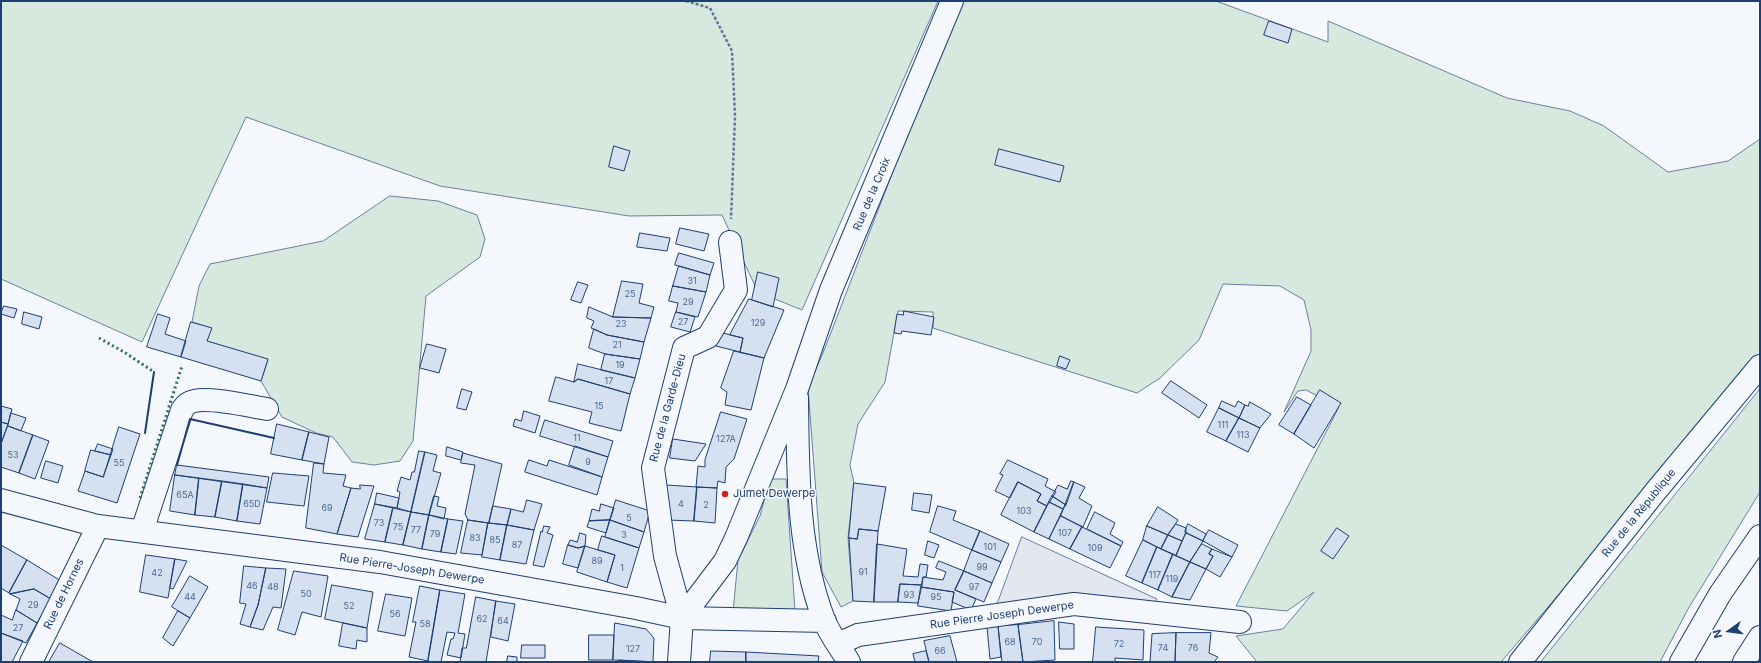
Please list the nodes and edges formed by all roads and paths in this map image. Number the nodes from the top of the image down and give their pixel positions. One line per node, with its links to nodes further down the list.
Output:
1 (686, 1): 3 (path)
2 (952, 1): 5 (main road, Rue de la Croix)
3 (730, 242): 11 (main road, Rue de la Garde-Dieu)
4 (1760, 366): 18 (main road, Rue de la République)
5 (796, 389): 11 (main road, Rue de la Croix); 12 (main road, Rue de la Croix)
6 (267, 409): 9 (main road)
7 (1, 500): 8 (main road, Rue Pierre-Joseph Dewerpe)
8 (98, 526): 9 (main road, Rue Pierre-Joseph Dewerpe); 16 (main road, Rue de Hornes)
9 (142, 531): 11 (main road, Rue Pierre-Joseph Dewerpe)
10 (1760, 536): 19 (main road)
11 (682, 618): 12 (main road, Rue Pierre-Joseph Dewerpe); 17 (main road)
12 (825, 621): 15 (main road, Rue de la Croix)
13 (1240, 622): 15 (main road, Rue Pierre Joseph Dewerpe)
14 (1760, 637): 20 (main road)
15 (843, 653)
16 (31, 662)
17 (680, 662)
18 (1520, 662)
19 (1680, 662)
20 (1744, 662)

